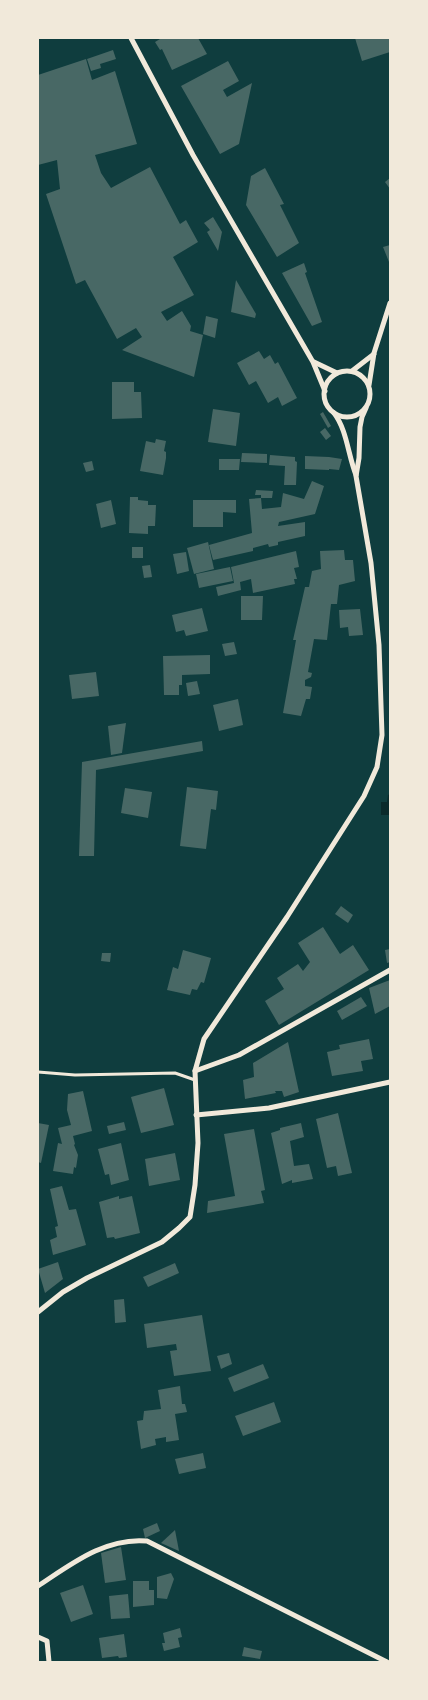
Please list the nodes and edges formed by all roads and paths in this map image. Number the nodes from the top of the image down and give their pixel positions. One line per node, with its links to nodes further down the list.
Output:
1 (132, 38): 4 (street)
2 (390, 303): 3 (street)
3 (374, 353): 5 (street); 7 (street)
4 (313, 362): 6 (street); 8 (street)
5 (352, 371): 6 (street); 7 (street)
6 (337, 374): 8 (street)
7 (369, 385): 9 (street)
8 (324, 391): 10 (street)
9 (366, 408): 10 (street); 11 (street)
10 (332, 411): 11 (street)
11 (356, 476): 13 (street)
12 (390, 970): 13 (street)
13 (194, 1071): 15 (street)
14 (38, 1072): 15 (lane)
15 (195, 1080): 17 (street)
16 (390, 1082): 17 (street)
17 (196, 1116): 18 (street)
18 (38, 1312)
19 (38, 1586): 22 (street)
20 (38, 1637): 21 (street)
21 (49, 1662)
22 (387, 1662)

